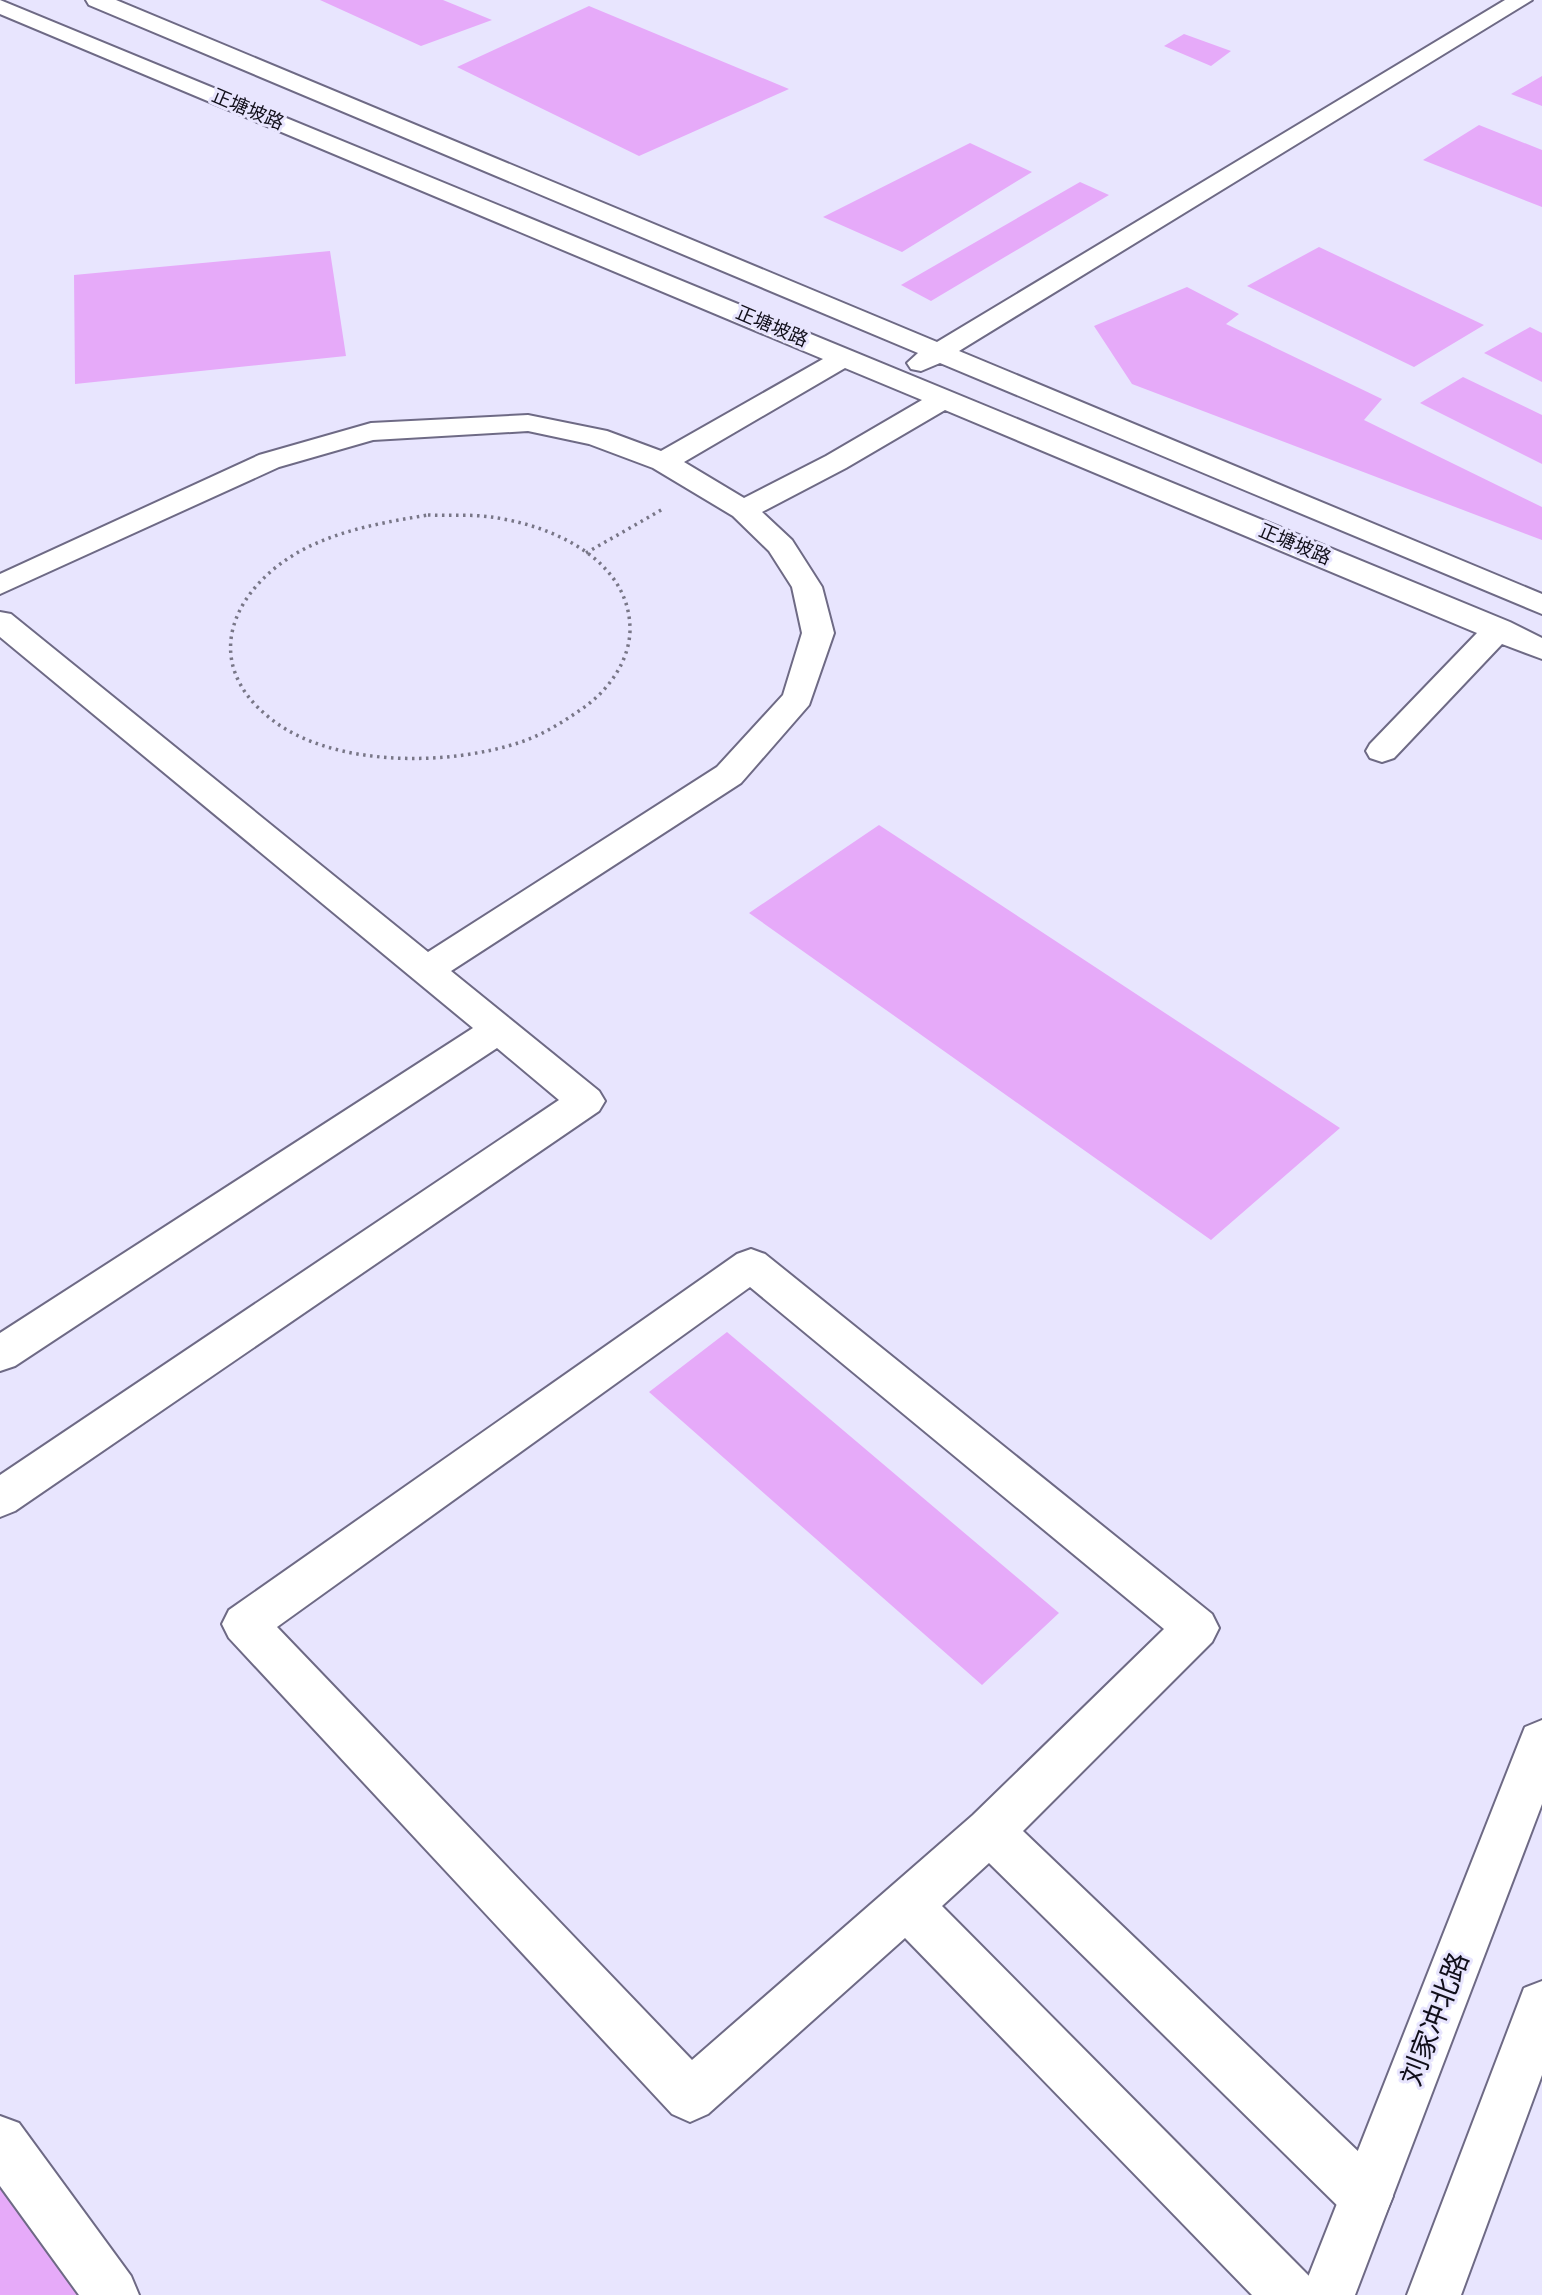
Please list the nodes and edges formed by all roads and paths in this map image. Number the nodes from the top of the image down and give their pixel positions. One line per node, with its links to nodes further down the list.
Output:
1 (97, 0): 4 (street, 正塘坡路)
2 (1521, 0): 4 (street)
3 (0, 6): 5 (street, 正塘坡路)
4 (937, 353): 6 (street); 13 (street, 正塘坡路)
5 (845, 357): 6 (street, 正塘坡路); 8 (street)
6 (897, 378): 7 (street, 正塘坡路)
7 (946, 398): 10 (street); 15 (street, 正塘坡路)
8 (663, 461): 9 (street); 12 (street)
9 (703, 486): 10 (street); 11 (path)
10 (743, 510): 18 (street)
11 (586, 552): 11 (path)
12 (0, 585)
13 (1542, 605)
14 (0, 621): 18 (street)
15 (1499, 629): 16 (street, 正塘坡路); 17 (street)
16 (1542, 649)
17 (1382, 751)
18 (426, 970): 19 (street)
19 (499, 1029): 20 (street); 21 (street)
20 (0, 1354)
21 (0, 1498)
22 (1542, 1742): 27 (street, 刘家冲北路)
23 (990, 1831): 24 (street); 24 (street); 27 (street)
24 (907, 1905): 29 (street)
25 (1542, 2006): 31 (street)
26 (0, 2142): 28 (street)
27 (1366, 2196): 30 (street, 刘家冲北路)
28 (112, 2295)
29 (1290, 2295)
30 (1328, 2295)
31 (1434, 2295)

